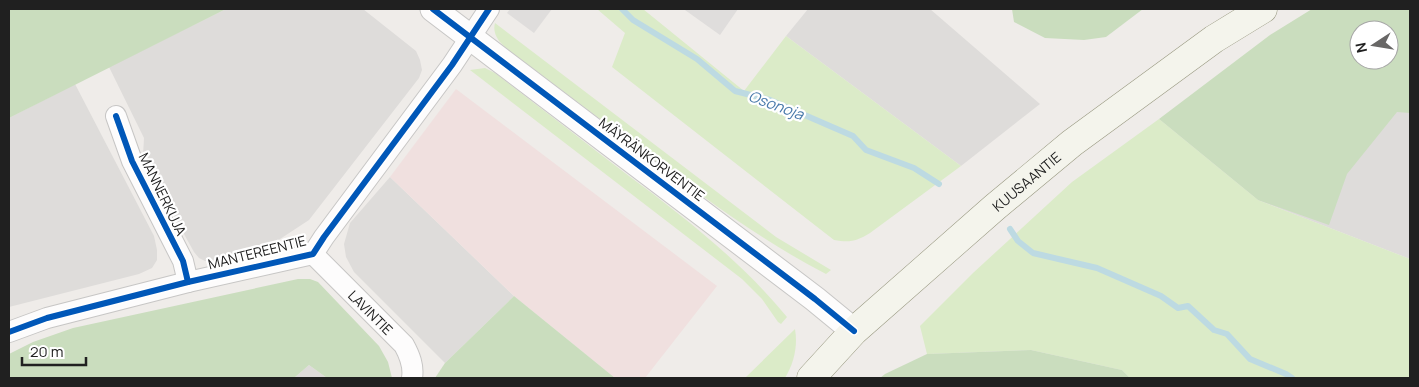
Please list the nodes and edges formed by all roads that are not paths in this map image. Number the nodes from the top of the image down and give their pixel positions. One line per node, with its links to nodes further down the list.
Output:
1 (433, 9): 4 (street, MÄYRÄNKORVENTIE)
2 (489, 9): 4 (street, MANTEREENTIE)
3 (1263, 9): 8 (main road, KUUSAANTIE)
4 (470, 37): 6 (street, MANTEREENTIE); 8 (street, MÄYRÄNKORVENTIE)
5 (116, 116): 7 (street, MANNERKUJA)
6 (313, 254): 7 (street, MANTEREENTIE); 10 (street, LAVINTIE)
7 (188, 282): 9 (street, MANTEREENTIE)
8 (854, 331): 11 (main road, KUUSAANTIE)
9 (9, 332)
10 (412, 378)
11 (811, 378)

